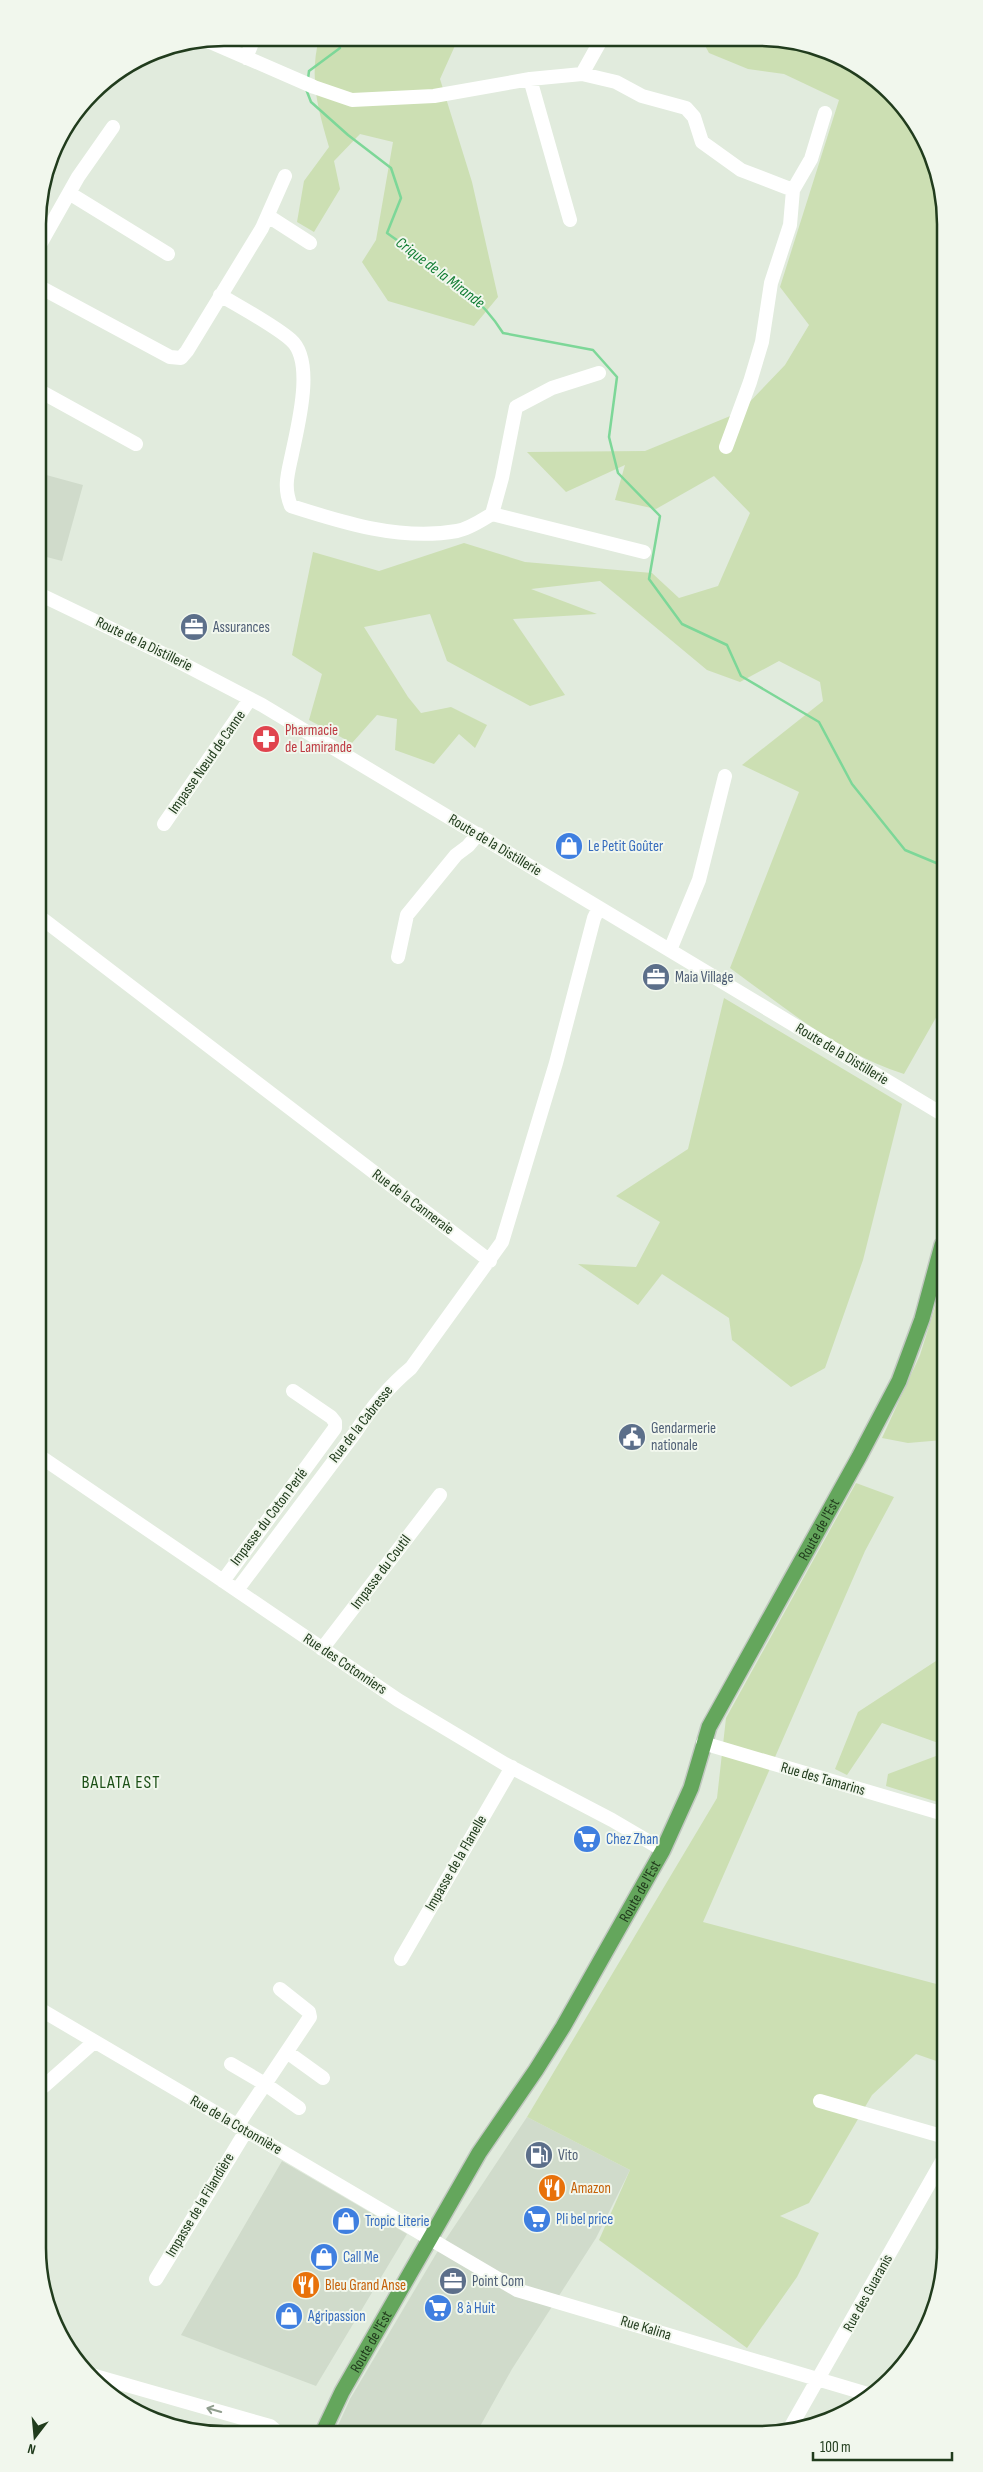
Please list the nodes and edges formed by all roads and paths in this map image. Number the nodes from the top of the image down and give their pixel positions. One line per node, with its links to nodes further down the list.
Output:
1 (597, 46): 5 (street)
2 (221, 47): 4 (street)
3 (250, 47): 4 (street)
4 (246, 58): 6 (street)
5 (582, 74): 6 (street); 10 (street)
6 (530, 79): 13 (street)
7 (825, 114): 10 (street)
8 (113, 127): 11 (street)
9 (285, 176): 12 (street)
10 (792, 190): 22 (street)
11 (69, 193): 14 (street); 16 (street)
12 (268, 216): 15 (street); 18 (street)
13 (570, 220)
14 (46, 234)
15 (310, 243)
16 (168, 254)
17 (46, 290): 18 (street)
18 (220, 295): 23 (street)
19 (599, 374): 23 (street)
20 (46, 394): 21 (street)
21 (136, 444)
22 (726, 447)
23 (492, 514): 24 (street)
24 (644, 552)
25 (46, 597): 26 (street, Route de la Distillerie)
26 (250, 699): 28 (street, Impasse Nœud de Canne); 29 (street, Route de la Distillerie)
27 (725, 776): 32 (street)
28 (164, 824)
29 (478, 834): 30 (street, Route de la Distillerie); 33 (street)
30 (599, 908): 32 (street, Route de la Distillerie); 35 (street)
31 (46, 922): 35 (street, Rue de la Canneraie)
32 (670, 950): 34 (street, Route de la Distillerie)
33 (398, 957)
34 (937, 1111)
35 (490, 1261): 41 (street, Rue de la Cabresse)
36 (937, 1264): 43 (main road, Route de l'Est)
37 (293, 1391): 40 (street, Impasse du Coton Perlé)
38 (46, 1460): 40 (street, Rue des Cotonniers)
39 (440, 1495): 42 (street, Impasse du Coutil)
40 (224, 1581): 41 (street, Rue des Cotonniers)
41 (237, 1590): 42 (street, Rue des Cotonniers)
42 (322, 1649): 44 (street, Rue des Cotonniers)
43 (702, 1743): 45 (street, Rue des Tamarins); 46 (main road, Route de l'Est)
44 (512, 1767): 46 (street, Rue des Cotonniers); 47 (street, Impasse de la Flanelle)
45 (937, 1812)
46 (662, 1850): 61 (main road, Route de l'Est)
47 (401, 1959)
48 (280, 1989): 51 (street, Impasse de la Filandière)
49 (46, 2013): 50 (street, Rue de la Cotonnière)
50 (94, 2042): 54 (street); 58 (street, Rue de la Cotonnière)
51 (287, 2052): 53 (street); 55 (street, Impasse de la Filandière)
52 (231, 2064): 55 (street)
53 (323, 2078)
54 (46, 2084)
55 (265, 2084): 57 (street); 58 (street, Impasse de la Filandière)
56 (820, 2101): 59 (street)
57 (299, 2108)
58 (241, 2128): 61 (street, Rue de la Cotonnière); 62 (street, Impasse de la Filandière)
59 (937, 2135)
60 (937, 2170): 64 (street, Rue des Guaranis)
61 (430, 2239): 64 (street, Rue Kalina); 68 (main road, Route de l'Est)
62 (156, 2279)
63 (103, 2378): 67 (street, one-way to 63)
64 (818, 2381): 65 (street, Rue Kalina); 66 (street, Rue des Guaranis)
65 (862, 2393)
66 (794, 2422)
67 (270, 2426)
68 (326, 2426)

